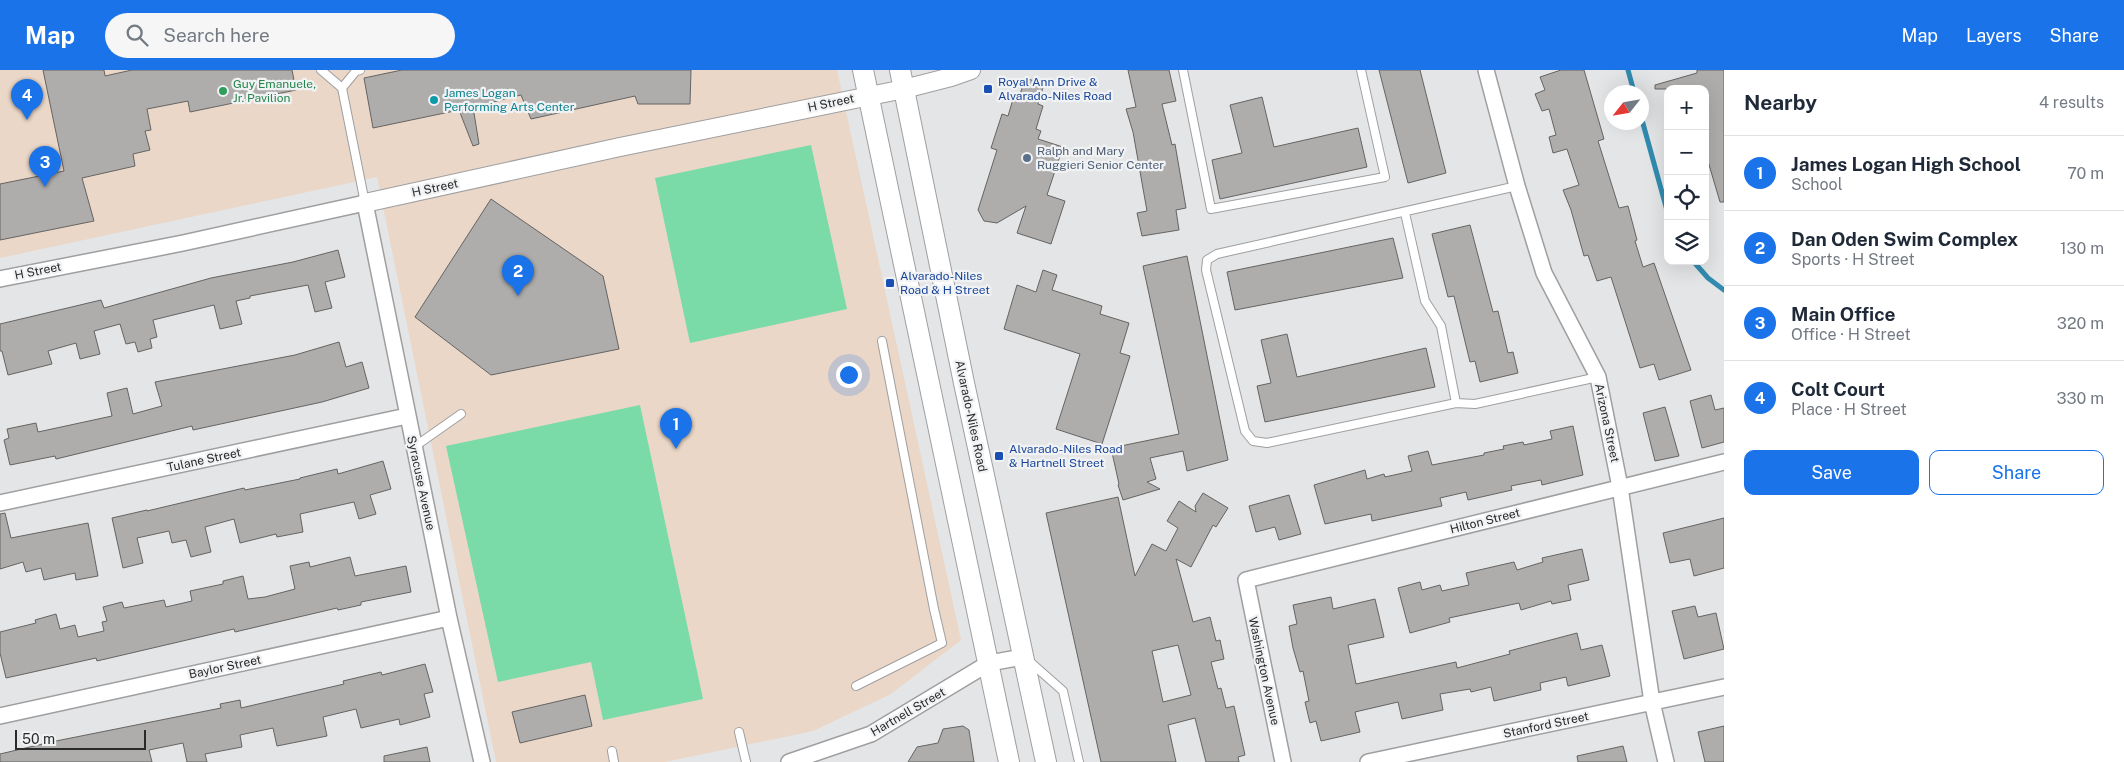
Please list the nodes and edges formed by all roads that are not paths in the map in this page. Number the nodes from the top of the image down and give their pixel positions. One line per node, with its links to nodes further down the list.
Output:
1 (321, 70): 9 (lane)
2 (360, 70): 9 (lane)
3 (863, 70): 10 (main road)
4 (971, 70): 8 (street, H Street)
5 (1183, 70): 6 (lane)
6 (1360, 70)
7 (1486, 70): 11 (street, Arizona Street)
8 (902, 80): 10 (street, H Street); 26 (main road, Alvarado-Niles Road)
9 (342, 88): 12 (lane)
10 (869, 95): 12 (street, H Street); 27 (main road)
11 (1517, 186): 13 (lane); 16 (street, Arizona Street)
12 (365, 203): 14 (street, H Street); 19 (street, Syracuse Avenue)
13 (1405, 213): 17 (lane); 17 (lane)
14 (0, 279)
15 (882, 342): 28 (lane)
16 (1598, 377): 17 (lane); 22 (street, Arizona Street)
17 (1456, 403)
18 (461, 414): 20 (lane)
19 (407, 416): 20 (street, Syracuse Avenue); 23 (street, Tulane Street)
20 (414, 447): 25 (street, Syracuse Avenue)
21 (1724, 462): 22 (street, Hilton Street)
22 (1620, 487): 24 (street, Hilton Street); 30 (street, Arizona Street)
23 (0, 503)
24 (1246, 580): 41 (street, Washington Avenue)
25 (449, 618): 31 (street, Baylor Street); 34 (street, Syracuse Avenue)
26 (1023, 657): 27 (street, Hartnell Street); 39 (main road, Alvarado-Niles Road); 40 (lane)
27 (989, 664): 37 (street, Hartnell Street); 38 (main road)
28 (856, 686)
29 (1724, 686): 30 (street, Stanford Street)
30 (1652, 702): 42 (street, Stanford Street); 43 (street, Arizona Street)
31 (0, 716)
32 (739, 732): 36 (lane)
33 (612, 750): 35 (lane)
34 (482, 762)
35 (614, 762)
36 (746, 762)
37 (789, 762)
38 (1009, 762)
39 (1046, 762)
40 (1079, 762)
41 (1283, 762)
42 (1368, 762)
43 (1666, 762)

